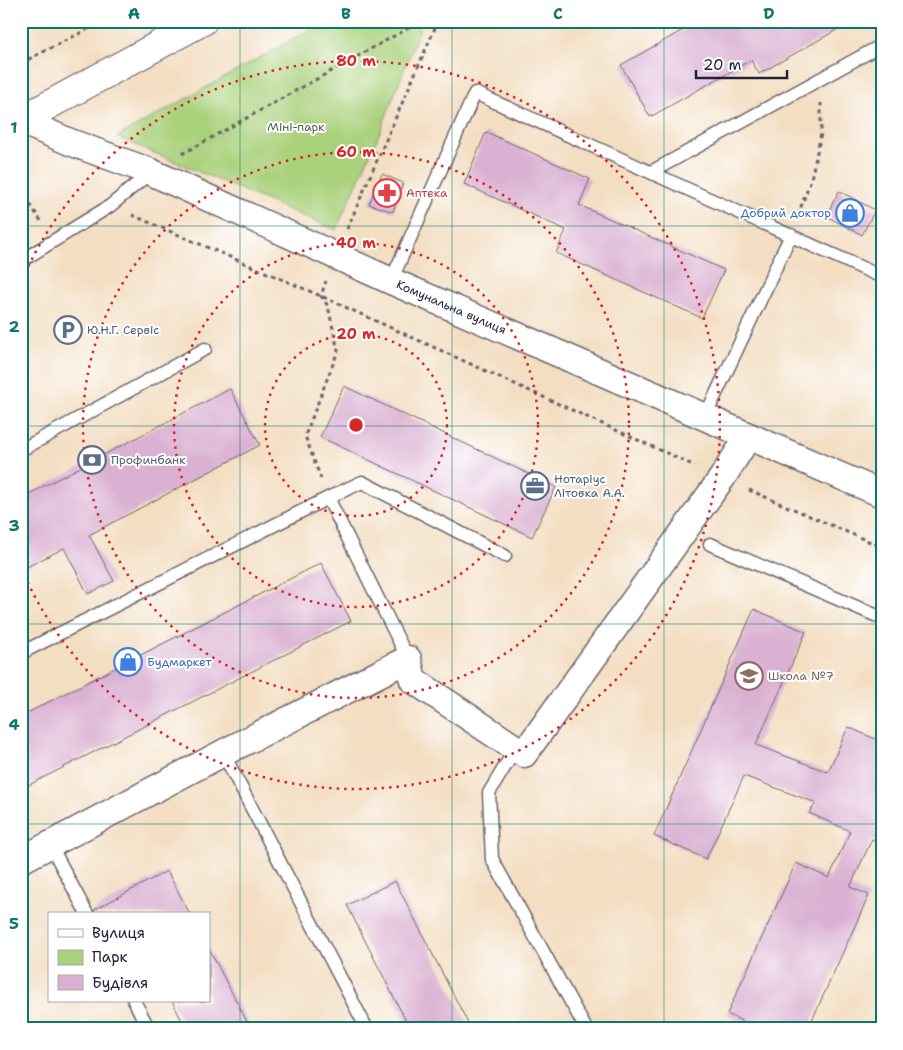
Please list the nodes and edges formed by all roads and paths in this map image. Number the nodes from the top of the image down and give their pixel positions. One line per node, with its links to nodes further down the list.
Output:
1 (89, 21): 5 (path)
2 (102, 21): 5 (path)
3 (203, 21): 9 (main road)
4 (421, 21): 10 (path)
5 (92, 27): 7 (path)
6 (882, 45): 8 (lane)
7 (21, 64)
8 (822, 78): 11 (lane); 15 (path)
9 (21, 120): 10 (street, Комунальна вулиця)
10 (151, 172): 13 (lane); 18 (street, Комунальна вулиця)
11 (651, 172): 15 (lane); 18 (lane)
12 (21, 191): 14 (path)
13 (110, 206): 16 (lane); 23 (path)
14 (41, 221)
15 (791, 235): 17 (lane); 20 (lane)
16 (21, 261)
17 (882, 277)
18 (391, 281): 20 (street, Комунальна вулиця)
19 (205, 349): 22 (lane)
20 (705, 417): 21 (street, Комунальна вулиця)
21 (748, 437): 23 (street); 24 (street, Комунальна вулиця)
22 (21, 450)
23 (722, 478): 27 (path); 32 (street)
24 (882, 494)
25 (328, 498): 28 (lane); 30 (lane); 31 (lane)
26 (710, 544): 29 (lane)
27 (882, 547)
28 (505, 556)
29 (882, 618)
30 (21, 653)
31 (408, 659): 32 (street); 33 (street)
32 (516, 748): 40 (lane)
33 (223, 753): 34 (street); 39 (lane)
34 (50, 844): 35 (street); 36 (lane)
35 (21, 860)
36 (86, 912)
37 (135, 1002): 38 (lane)
38 (149, 1029)
39 (367, 1029)
40 (586, 1029)

